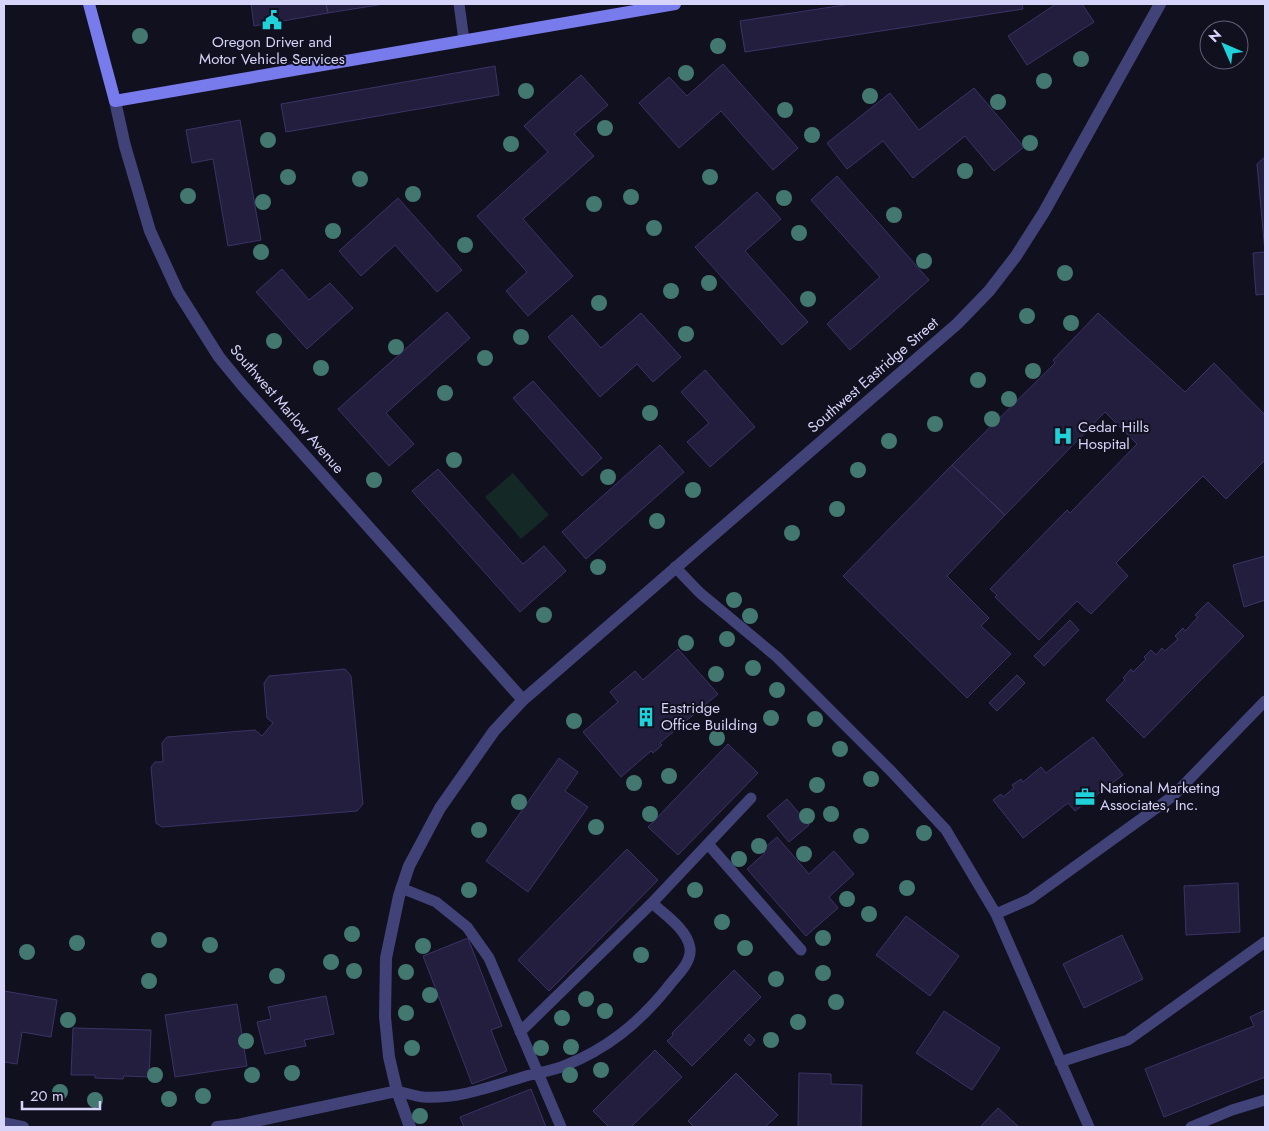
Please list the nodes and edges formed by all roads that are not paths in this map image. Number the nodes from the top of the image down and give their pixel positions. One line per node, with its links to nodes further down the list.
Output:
1 (89, 4): 6 (street, Southwest Marlow Avenue)
2 (459, 4): 5 (lane)
3 (675, 4): 5 (street)
4 (1160, 4): 7 (street, Southwest Eastridge Street)
5 (464, 40): 6 (street)
6 (114, 100): 8 (street, Southwest Marlow Avenue)
7 (675, 567): 8 (street, Southwest Eastridge Street); 14 (lane)
8 (523, 700): 12 (street, Southwest Eastridge Street)
9 (1265, 701): 14 (lane)
10 (751, 798): 11 (lane)
11 (708, 844): 13 (lane); 16 (lane)
12 (401, 888): 17 (lane); 20 (street, Southwest Eastridge Street)
13 (652, 903): 17 (lane); 19 (lane)
14 (996, 914): 18 (lane)
15 (1265, 942): 18 (lane)
16 (801, 950)
17 (520, 1032): 19 (lane)
18 (1060, 1062): 27 (lane)
19 (538, 1072): 20 (lane); 26 (lane)
20 (397, 1091): 24 (street); 25 (street, Southwest Eastridge Street)
21 (1265, 1100): 28 (lane)
22 (4, 1124): 23 (street)
23 (23, 1127)
24 (217, 1127)
25 (410, 1127)
26 (562, 1127)
27 (1089, 1127)
28 (1191, 1127)

